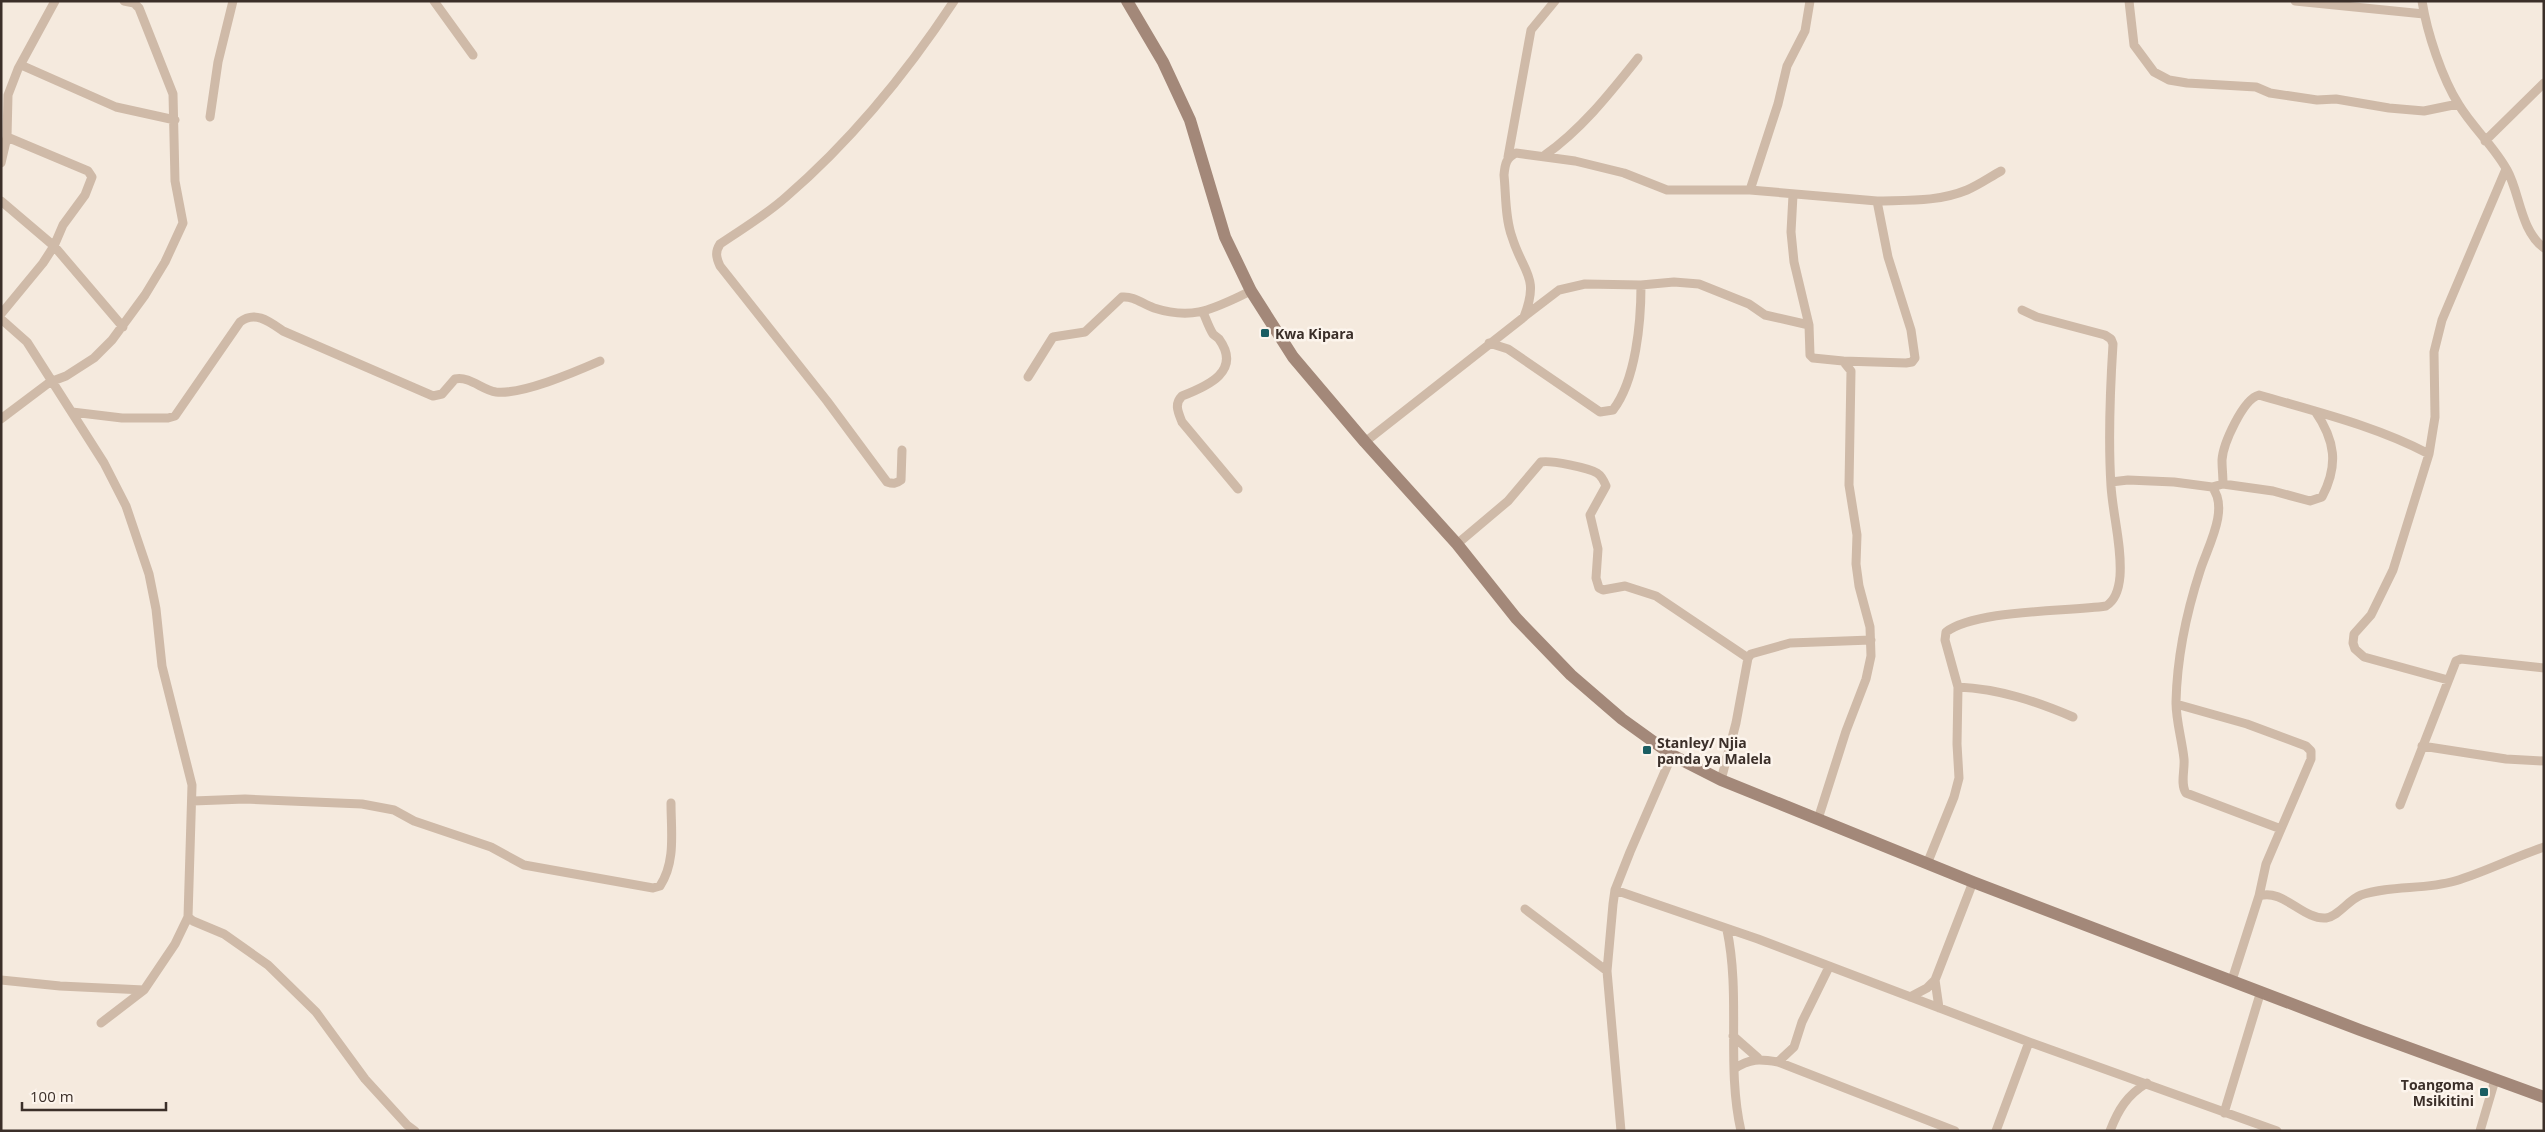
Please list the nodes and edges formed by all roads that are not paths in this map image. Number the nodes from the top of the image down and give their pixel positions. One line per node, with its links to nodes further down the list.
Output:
1 (55, 1): 15 (street)
2 (124, 1): 19 (street)
3 (233, 1): 18 (street)
4 (434, 1): 13 (street)
5 (954, 1): 51 (street)
6 (1127, 1): 34 (main road)
7 (1555, 1): 23 (street)
8 (1810, 1): 27 (street)
9 (2129, 1): 17 (street)
10 (2295, 1): 12 (street)
11 (2422, 1): 12 (street)
12 (2424, 14): 17 (street)
13 (474, 55)
14 (1638, 58): 22 (street)
15 (21, 65): 19 (street); 20 (street)
16 (2544, 83): 21 (street)
17 (2458, 104): 21 (street)
18 (210, 116)
19 (175, 120): 41 (street)
20 (7, 136): 24 (street); 31 (street)
21 (2485, 141): 25 (street)
22 (1546, 155): 23 (street); 27 (street)
23 (1508, 157): 38 (street)
24 (1, 163)
25 (2506, 169): 32 (street); 52 (street)
26 (2001, 171): 30 (street)
27 (1750, 190): 28 (street)
28 (1793, 195): 30 (street); 40 (street)
29 (1, 201): 31 (street)
30 (1877, 201): 44 (street)
31 (54, 246): 37 (street); 41 (street)
32 (2544, 248)
33 (1641, 285): 38 (street); 40 (street); 42 (street)
34 (1251, 291): 36 (street); 50 (main road)
35 (2022, 310): 53 (street)
36 (1203, 312): 45 (street); 56 (street)
37 (1, 314)
38 (1524, 318): 42 (street)
39 (1, 319): 46 (street)
40 (1809, 325): 44 (street)
41 (123, 327): 46 (street)
42 (1489, 343): 50 (street)
43 (600, 361): 48 (street)
44 (1842, 361): 58 (street)
45 (1028, 377)
46 (50, 382): 48 (street); 49 (street)
47 (2315, 411): 52 (street); 54 (street); 54 (street)
48 (72, 412): 69 (street)
49 (1, 419)
50 (1365, 442): 57 (main road)
51 (902, 450)
52 (2428, 454): 61 (street)
53 (2111, 482): 55 (street); 62 (street)
54 (2223, 484): 55 (street)
55 (2212, 487): 63 (street)
56 (1238, 489)
57 (1457, 544): 59 (street); 66 (main road)
58 (1871, 640): 59 (street); 72 (street)
59 (1748, 658): 68 (street)
60 (2544, 668): 61 (street)
61 (2448, 680): 65 (street)
62 (1958, 688): 64 (street); 75 (street)
63 (2176, 704): 73 (street); 73 (street)
64 (2073, 717)
65 (2422, 746): 67 (street); 71 (street)
66 (1672, 755): 68 (main road); 77 (street)
67 (2544, 761)
68 (1721, 780): 72 (main road)
69 (193, 801): 70 (street); 80 (street)
70 (671, 803)
71 (2400, 806)
72 (1818, 820): 75 (main road)
73 (2281, 829): 78 (street)
74 (2544, 847): 78 (street)
75 (1927, 864): 76 (main road)
76 (1973, 882): 85 (street); 86 (main road)
77 (1615, 890): 81 (street); 83 (street)
78 (2259, 896): 86 (street)
79 (1525, 909): 83 (street)
80 (188, 917): 87 (street); 101 (street)
81 (1727, 930): 82 (street); 92 (street)
82 (1829, 967): 89 (street); 95 (street)
83 (1606, 971): 102 (street)
84 (1, 980): 87 (street)
85 (1935, 980): 89 (street); 90 (street)
86 (2232, 980): 88 (main road)
87 (144, 990): 91 (street)
88 (2261, 991): 97 (main road); 100 (street)
89 (1910, 997): 90 (street)
90 (1940, 1008): 93 (street)
91 (101, 1022)
92 (1733, 1036): 94 (street); 96 (street)
93 (2029, 1042): 98 (street); 105 (street)
94 (1758, 1058): 95 (street); 96 (street)
95 (1778, 1062): 104 (street)
96 (1734, 1069): 103 (street)
97 (2495, 1080): 99 (main road); 108 (street)
98 (2147, 1084): 100 (street); 106 (street)
99 (2544, 1097)
100 (2224, 1112): 107 (street)
101 (415, 1131)
102 (1621, 1131)
103 (1741, 1131)
104 (1955, 1131)
105 (1996, 1131)
106 (2110, 1131)
107 (2277, 1131)
108 (2480, 1131)

